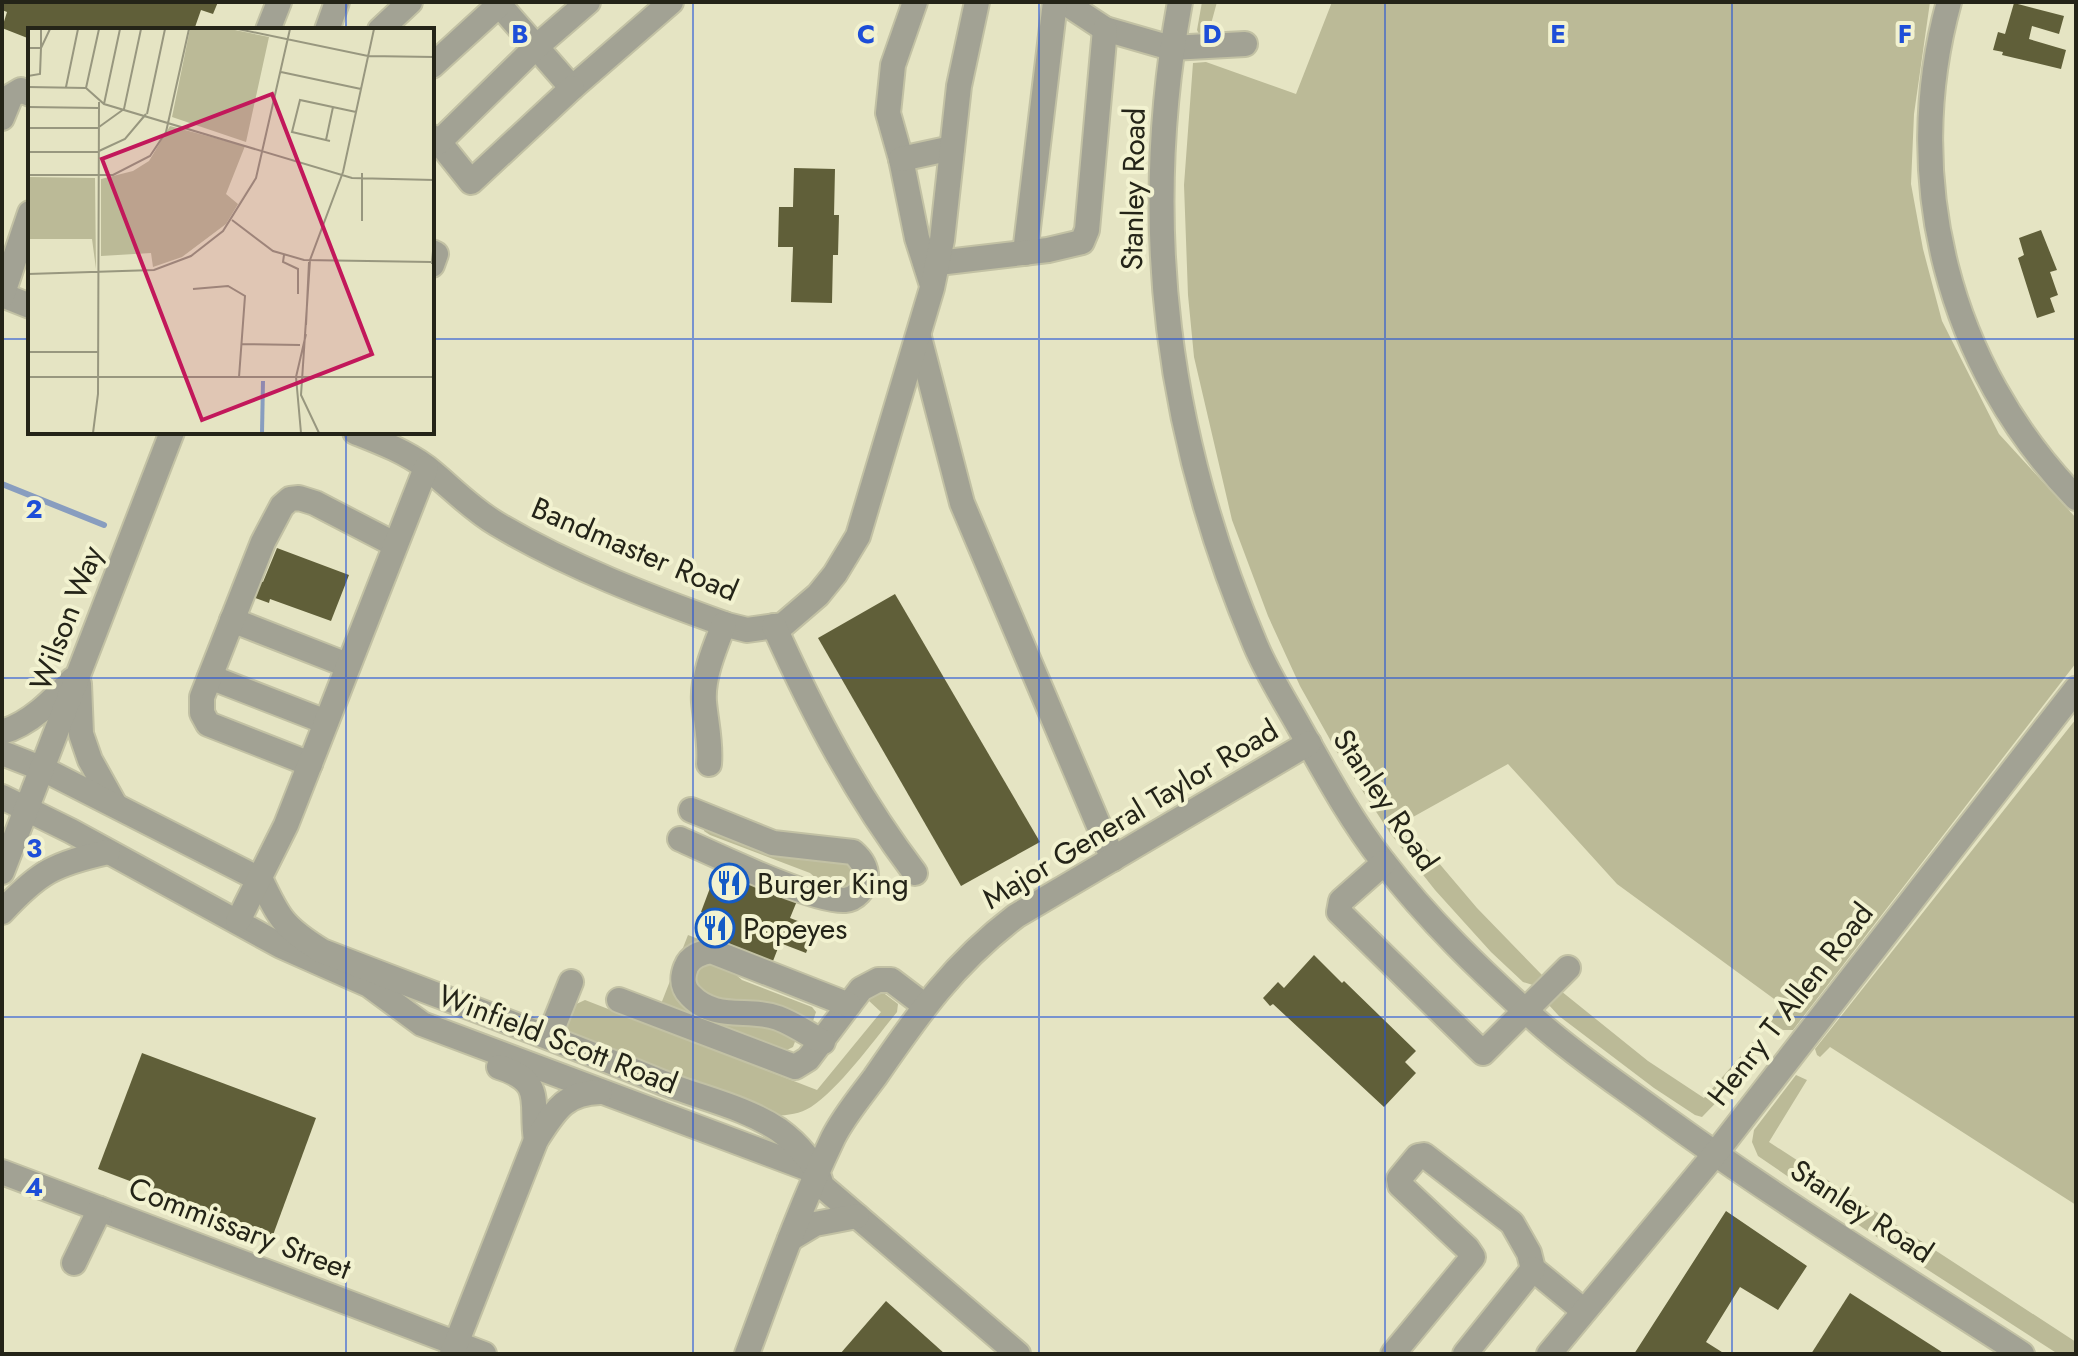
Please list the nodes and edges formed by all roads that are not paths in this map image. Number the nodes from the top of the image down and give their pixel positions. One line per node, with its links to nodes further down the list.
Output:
1 (279, 2): 13 (street)
2 (337, 2): 14 (street)
3 (410, 2): 15 (street)
4 (588, 2): 18 (street)
5 (671, 2): 21 (street)
6 (915, 2): 26 (street)
7 (977, 2): 25 (street)
8 (1055, 2): 28 (street)
9 (1064, 2): 16 (street)
10 (1180, 2): 19 (street, Stanley Road)
11 (1949, 2): 37 (street)
12 (499, 3): 18 (street); 20 (street)
13 (269, 28)
14 (328, 28)
15 (382, 28)
16 (1105, 29): 19 (street); 28 (street)
17 (1245, 44): 19 (street)
18 (536, 47): 21 (street); 24 (street)
19 (1171, 48): 48 (street, Stanley Road)
20 (434, 64)
21 (572, 88): 24 (street)
22 (28, 93): 23 (street)
23 (2, 118)
24 (436, 140)
25 (952, 148): 26 (street); 29 (street)
26 (901, 159): 30 (street)
27 (28, 219): 31 (street)
28 (1025, 253): 29 (street)
29 (938, 263): 30 (street)
30 (932, 288): 33 (street)
31 (2, 296): 32 (street)
32 (28, 305)
33 (919, 336): 41 (street); 59 (street)
34 (171, 434): 43 (street, Wilson Way)
35 (360, 434): 36 (street, Bandmaster Road)
36 (426, 468): 38 (street); 40 (street, Bandmaster Road)
37 (2076, 498)
38 (394, 544): 39 (street); 42 (street)
39 (232, 620): 42 (street); 44 (street)
40 (724, 624): 41 (street, Bandmaster Road); 51 (street)
41 (774, 626): 62 (street)
42 (347, 665): 46 (street)
43 (79, 673): 47 (street); 52 (street, Wilson Way); 54 (street)
44 (210, 677): 46 (street); 50 (street)
45 (2076, 689): 77 (street, Henry T Allen Road)
46 (326, 722): 50 (street)
47 (2, 732)
48 (1309, 743): 59 (street, Major General Taylor Road); 60 (street, Stanley Road)
49 (2, 753): 52 (street)
50 (310, 764): 63 (street)
51 (709, 764)
52 (43, 769): 54 (street); 55 (street, Wilson Way)
53 (2, 797): 55 (street, Winfield Scott Road)
54 (115, 805): 63 (street)
55 (27, 808): 58 (street, Winfield Scott Road); 61 (street, Wilson Way)
56 (691, 810): 57 (street)
57 (680, 839)
58 (108, 852): 64 (street); 65 (street, Winfield Scott Road)
59 (1113, 859): 70 (street, Major General Taylor Road)
60 (1384, 863): 71 (street, Stanley Road); 71 (street)
61 (2, 872)
62 (915, 873)
63 (261, 880): 65 (street); 73 (street)
64 (2, 912)
65 (238, 921): 72 (street, Winfield Scott Road)
66 (1568, 968): 71 (street)
67 (571, 982): 73 (street)
68 (619, 1000): 74 (street)
69 (849, 1005): 70 (street); 74 (street); 74 (street)
70 (924, 1005): 79 (street, Major General Taylor Road)
71 (1526, 1009): 77 (street, Stanley Road)
72 (422, 1024): 75 (street, Winfield Scott Road); 76 (street)
73 (549, 1037): 79 (street)
74 (823, 1042)
75 (603, 1092): 76 (street); 79 (street, Winfield Scott Road)
76 (536, 1140): 86 (street)
77 (1715, 1154): 85 (street, Henry T Allen Road); 93 (street, Stanley Road)
78 (2, 1172): 80 (street, Commissary Street)
79 (819, 1173): 81 (street); 82 (street, Major General Taylor Road)
80 (100, 1209): 83 (street); 86 (street, Commissary Street)
81 (857, 1216): 82 (street); 90 (street)
82 (790, 1239): 89 (street, Major General Taylor Road)
83 (74, 1263)
84 (1533, 1269): 85 (street); 87 (street); 91 (street)
85 (1584, 1311): 92 (street, Henry T Allen Road)
86 (454, 1349): 88 (street, Commissary Street)
87 (1474, 1352)
88 (484, 1354)
89 (747, 1354)
90 (1018, 1354)
91 (1393, 1354)
92 (1549, 1354)
93 (2022, 1354)

